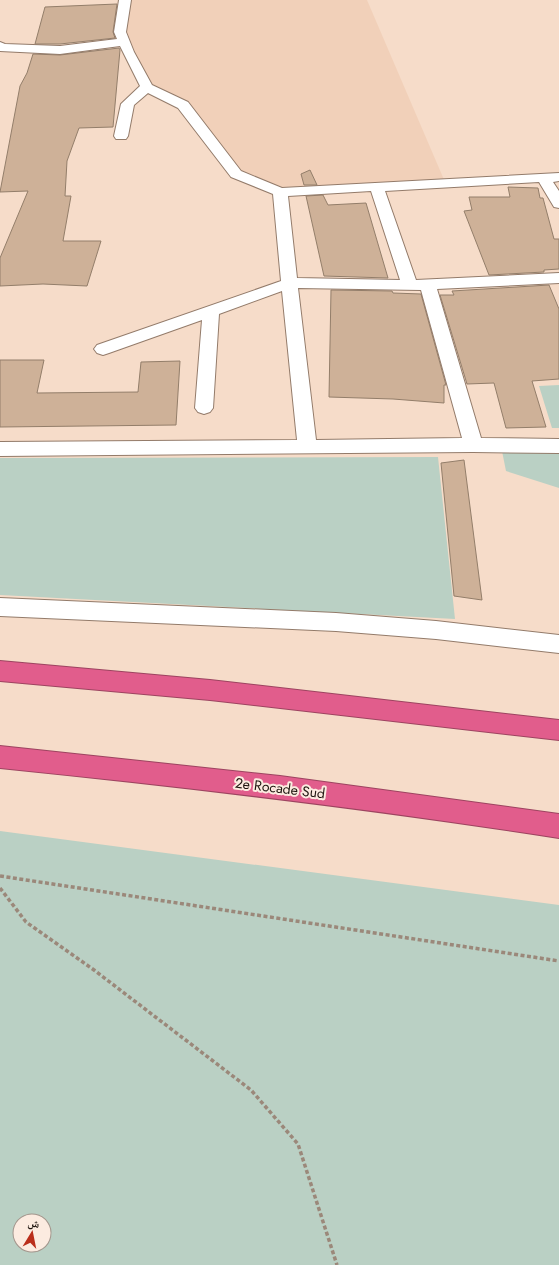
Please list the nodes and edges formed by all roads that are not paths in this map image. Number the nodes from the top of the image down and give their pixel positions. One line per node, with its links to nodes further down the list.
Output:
1 (125, 0): 2 (street)
2 (124, 42): 3 (street); 4 (street)
3 (0, 46)
4 (147, 87): 5 (street); 9 (street)
5 (121, 136)
6 (559, 177): 7 (street)
7 (544, 178): 8 (street); 10 (street)
8 (376, 186): 9 (street); 13 (street)
9 (280, 192): 12 (street)
10 (559, 204)
11 (559, 278): 14 (street)
12 (290, 283): 13 (street); 15 (street); 20 (street)
13 (409, 284): 14 (street)
14 (428, 285): 18 (street)
15 (211, 311): 16 (street); 17 (street)
16 (103, 349)
17 (204, 408)
18 (473, 445): 19 (street); 20 (street)
19 (559, 446)
20 (307, 447): 21 (street)
21 (0, 449)
22 (0, 607): 23 (street)
23 (559, 644)
24 (0, 671): 25 (highway)
25 (559, 730)
26 (0, 757): 27 (highway, 2e Rocade Sud)
27 (559, 826)

